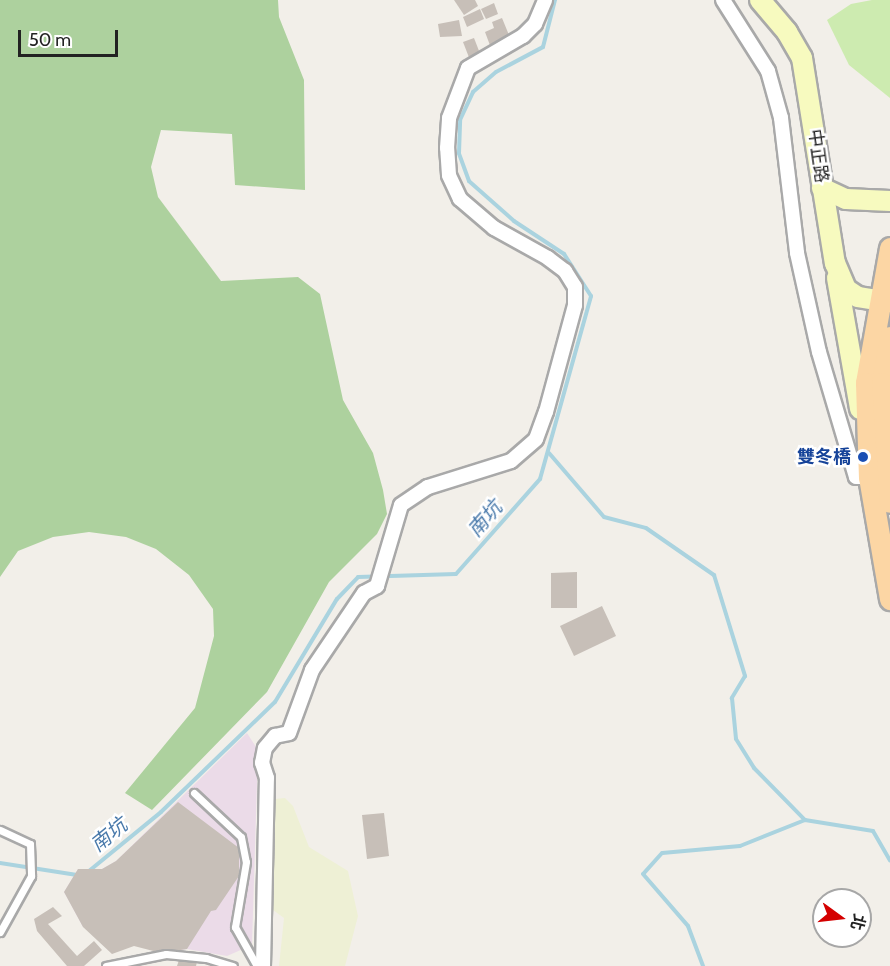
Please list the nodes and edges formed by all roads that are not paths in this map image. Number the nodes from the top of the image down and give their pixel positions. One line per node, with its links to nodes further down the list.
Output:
1 (545, 0): 20 (street)
2 (723, 0): 11 (street)
3 (760, 0): 4 (street, 中正路)
4 (822, 188): 5 (street); 7 (street, 中正路)
5 (890, 201)
6 (890, 248): 8 (main road)
7 (835, 263): 8 (street, 中正路); 10 (street)
8 (884, 300): 10 (main road)
9 (890, 337): 12 (main road)
10 (867, 445): 11 (main road)
11 (869, 477): 13 (main road)
12 (890, 497)
13 (890, 599)
14 (194, 793): 19 (lane)
15 (0, 830): 16 (lane)
16 (0, 932)
17 (106, 966): 18 (lane)
18 (233, 966)
19 (257, 966)
20 (263, 966)

